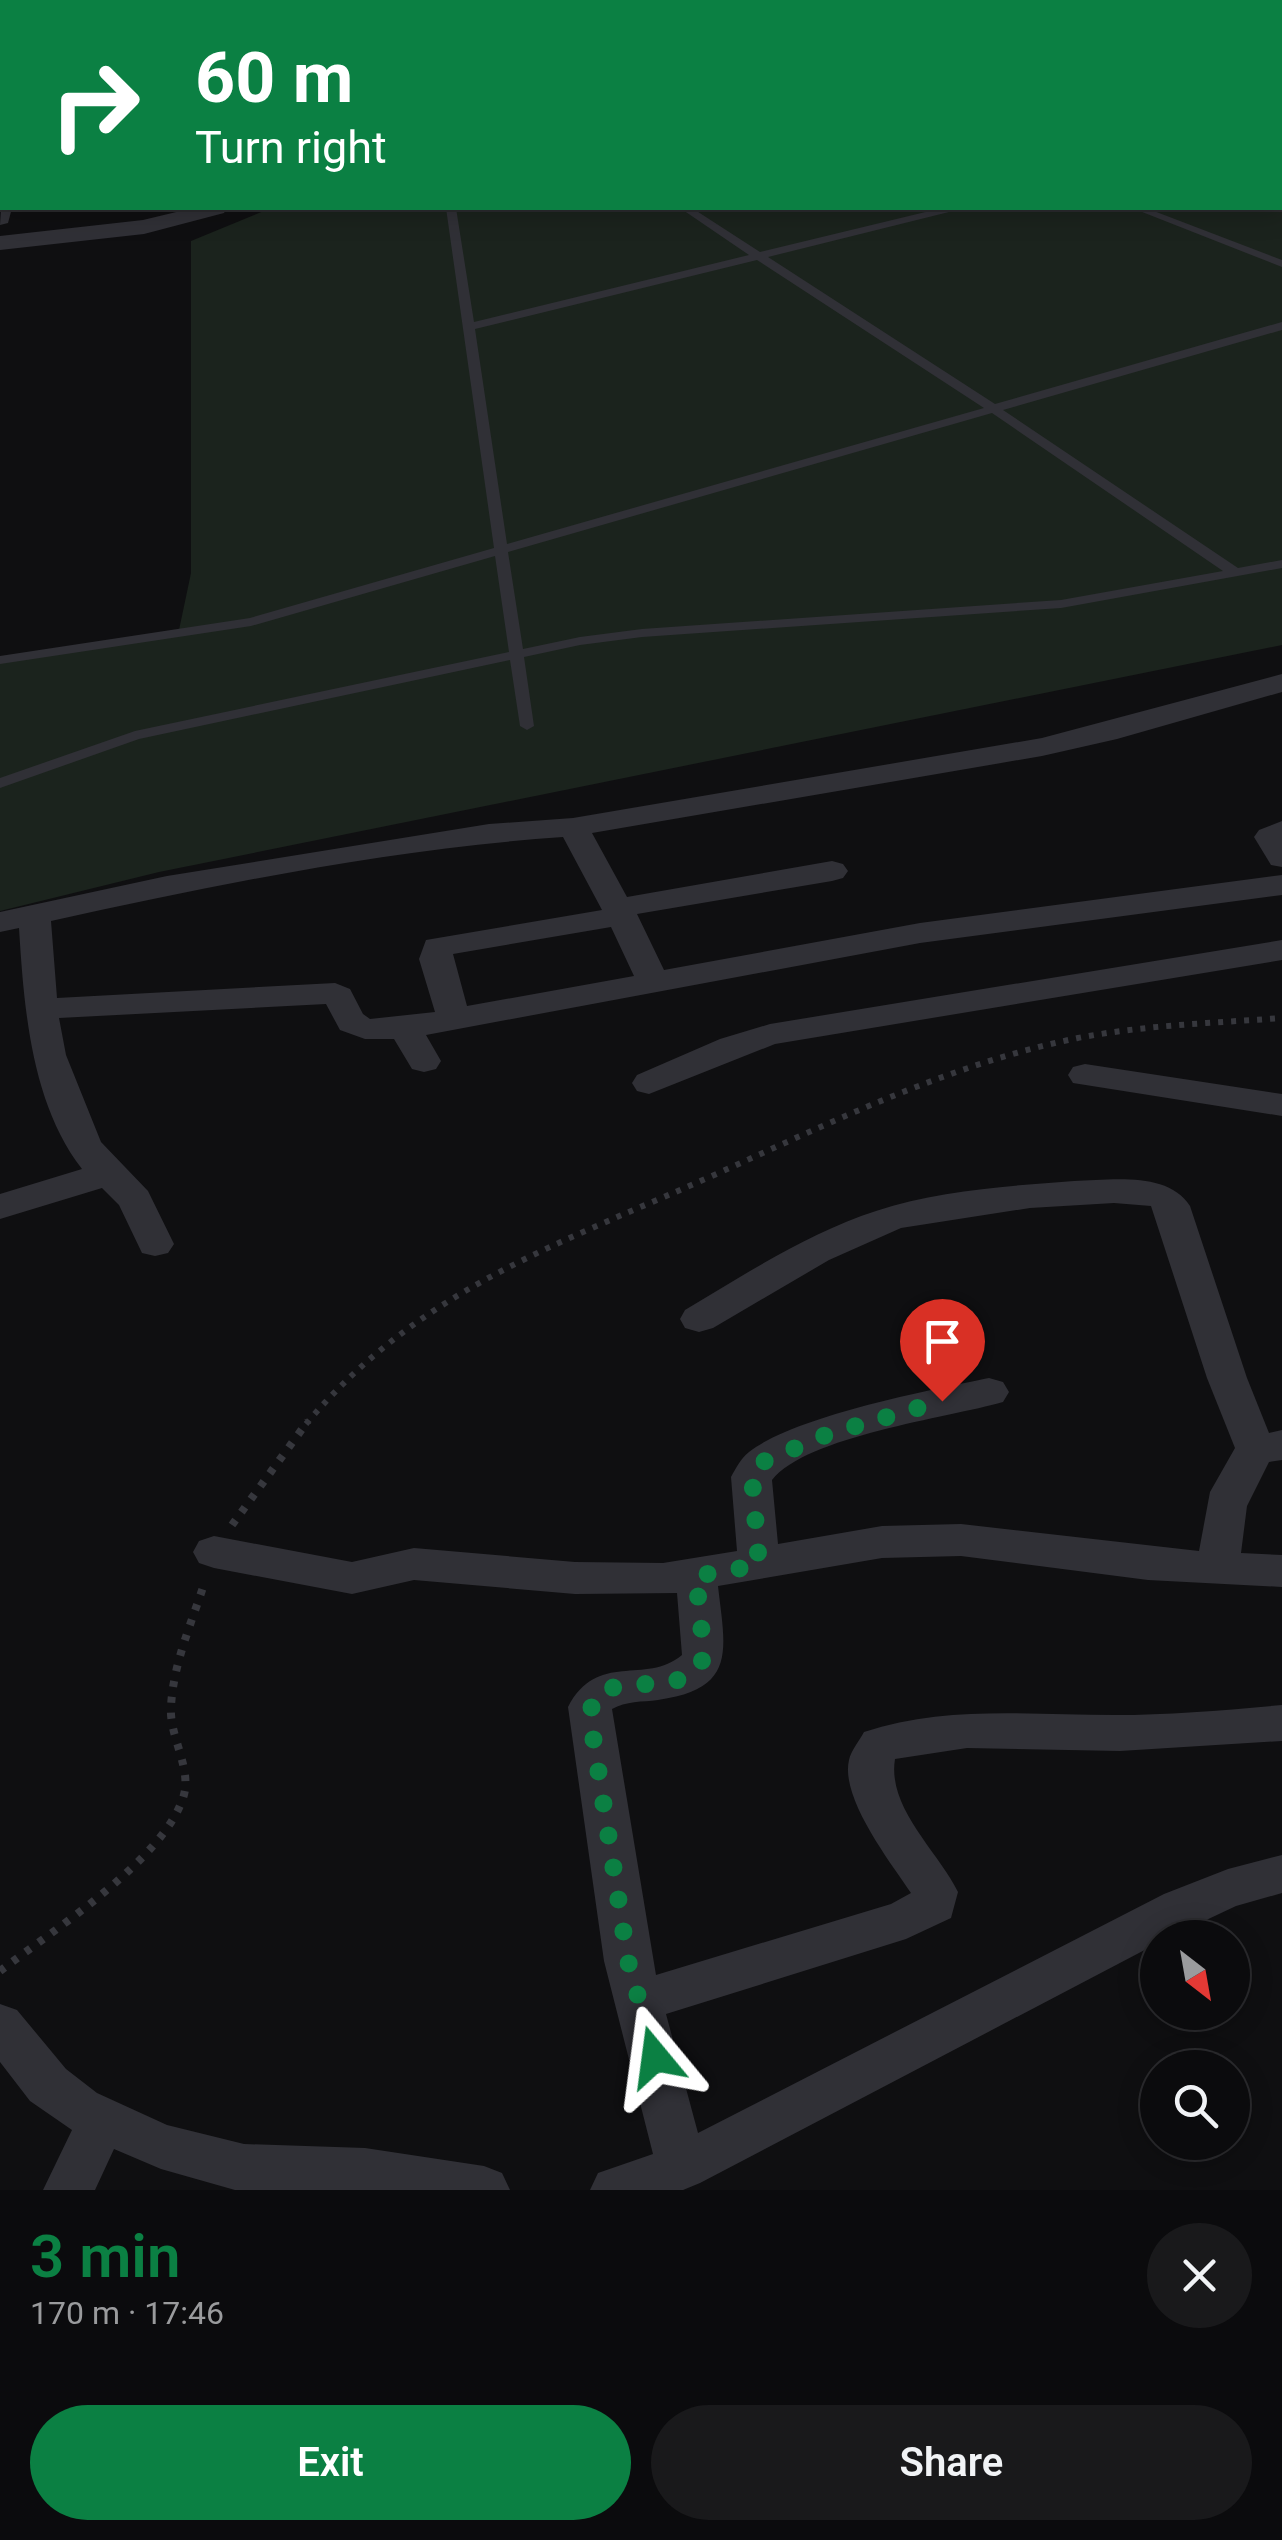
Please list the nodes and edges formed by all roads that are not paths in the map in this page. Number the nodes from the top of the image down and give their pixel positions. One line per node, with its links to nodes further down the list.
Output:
1 (208, 210): 6 (street)
2 (451, 210): 10 (lane)
3 (688, 210): 7 (lane)
4 (944, 210): 7 (lane)
5 (1142, 210): 8 (lane)
6 (0, 243)
7 (759, 256): 10 (lane); 11 (lane)
8 (1282, 264)
9 (1282, 326): 11 (lane)
10 (468, 327): 12 (lane)
11 (991, 406): 12 (lane); 14 (lane)
12 (502, 551): 15 (lane); 16 (lane)
13 (1282, 564): 14 (lane)
14 (1236, 574): 15 (lane)
15 (516, 654): 18 (lane); 19 (lane)
16 (0, 660)
17 (1282, 683): 20 (street)
18 (528, 726)
19 (0, 783)
20 (573, 827): 25 (street); 26 (street)
21 (1282, 830): 22 (street)
22 (1282, 858)
23 (832, 871): 25 (street)
24 (1282, 885): 28 (street)
25 (619, 912): 28 (street); 30 (street)
26 (17, 919): 29 (street)
27 (1282, 950): 34 (street)
28 (653, 982): 30 (street)
29 (42, 1009): 31 (street); 36 (street)
30 (456, 1020): 31 (street)
31 (405, 1028): 32 (street)
32 (424, 1062)
33 (1084, 1076): 35 (street)
34 (649, 1083)
35 (1282, 1105)
36 (106, 1174): 37 (street); 38 (street)
37 (0, 1208)
38 (155, 1244)
39 (699, 1319): 41 (street)
40 (990, 1392): 43 (street)
41 (1269, 1447): 44 (street)
42 (214, 1552): 46 (street)
43 (759, 1565): 44 (street); 46 (street)
44 (1220, 1570): 45 (street)
45 (1282, 1571)
46 (696, 1576): 49 (street)
47 (1282, 1723): 49 (street)
48 (1282, 1874): 53 (street)
49 (639, 2001): 53 (street)
50 (5, 2046): 51 (street)
51 (102, 2121): 52 (street); 54 (street)
52 (237, 2166): 55 (street); 56 (street)
53 (682, 2167): 57 (street)
54 (68, 2190)
55 (285, 2190)
56 (484, 2190)
57 (616, 2190)

